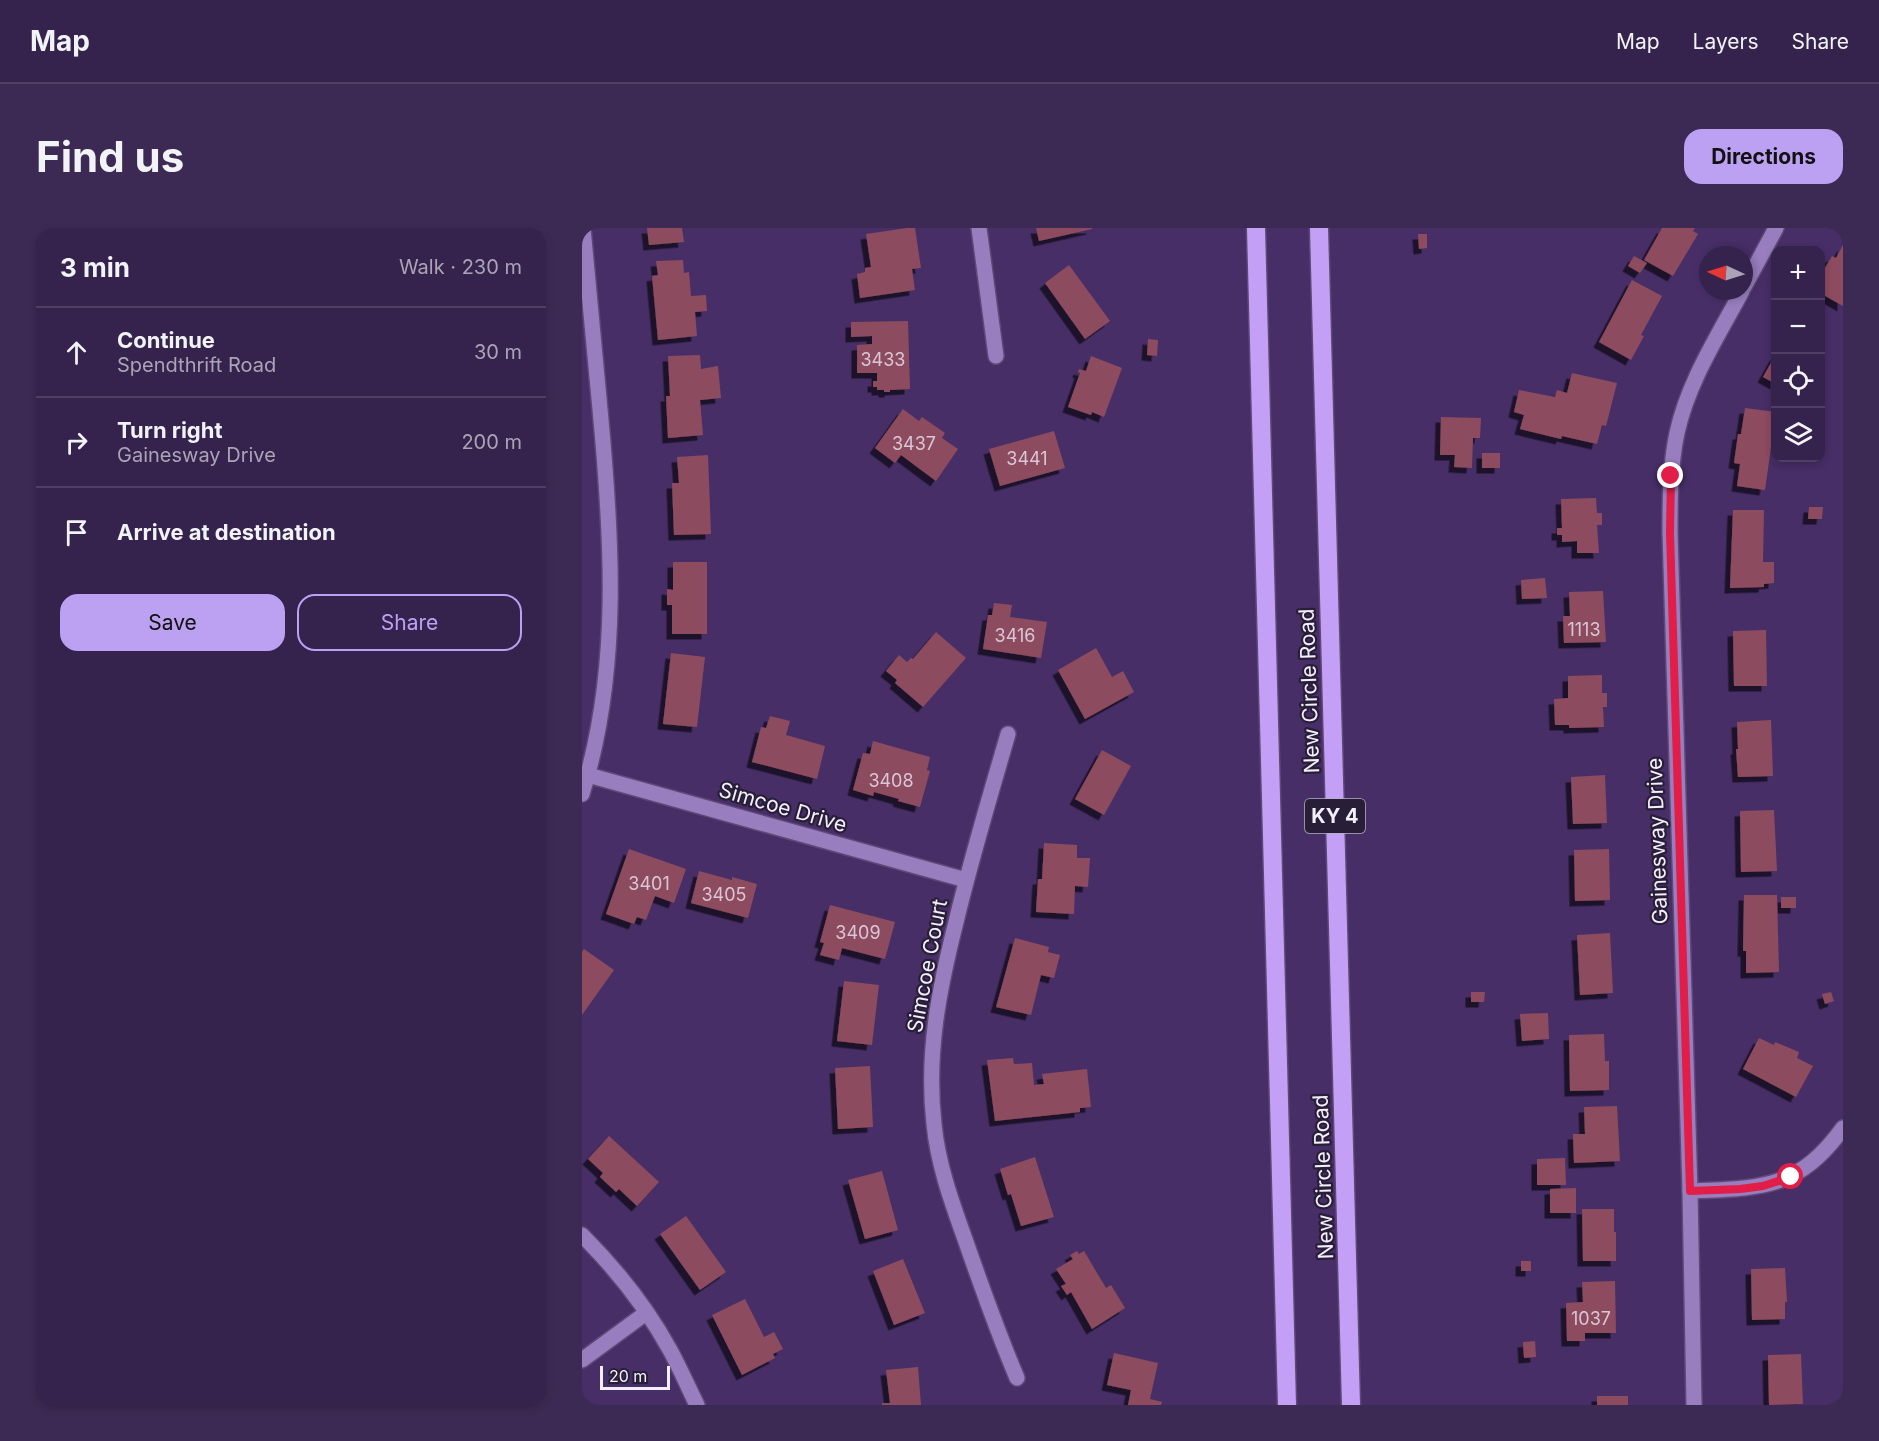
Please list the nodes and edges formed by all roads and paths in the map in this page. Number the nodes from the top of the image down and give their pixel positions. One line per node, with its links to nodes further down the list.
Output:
1 (583, 228): 10 (street)
2 (980, 228): 8 (street)
3 (1256, 228): 20 (highway, New Circle Road)
4 (1319, 228): 21 (highway, New Circle Road / KY 4)
5 (1776, 228): 6 (street, Gainesway Drive)
6 (1753, 271)
7 (1737, 300): 14 (street, Gainesway Drive)
8 (996, 356)
9 (1008, 734): 12 (street, Simcoe Court)
10 (588, 775): 11 (street); 12 (street, Simcoe Drive)
11 (582, 794)
12 (966, 880): 18 (street, Simcoe Court)
13 (1843, 1128): 14 (street)
14 (1690, 1191): 22 (street, Gainesway Drive)
15 (582, 1235): 16 (street)
16 (646, 1313): 17 (street); 19 (street)
17 (582, 1360)
18 (1017, 1378)
19 (697, 1405)
20 (1287, 1405)
21 (1351, 1405)
22 (1694, 1405)

